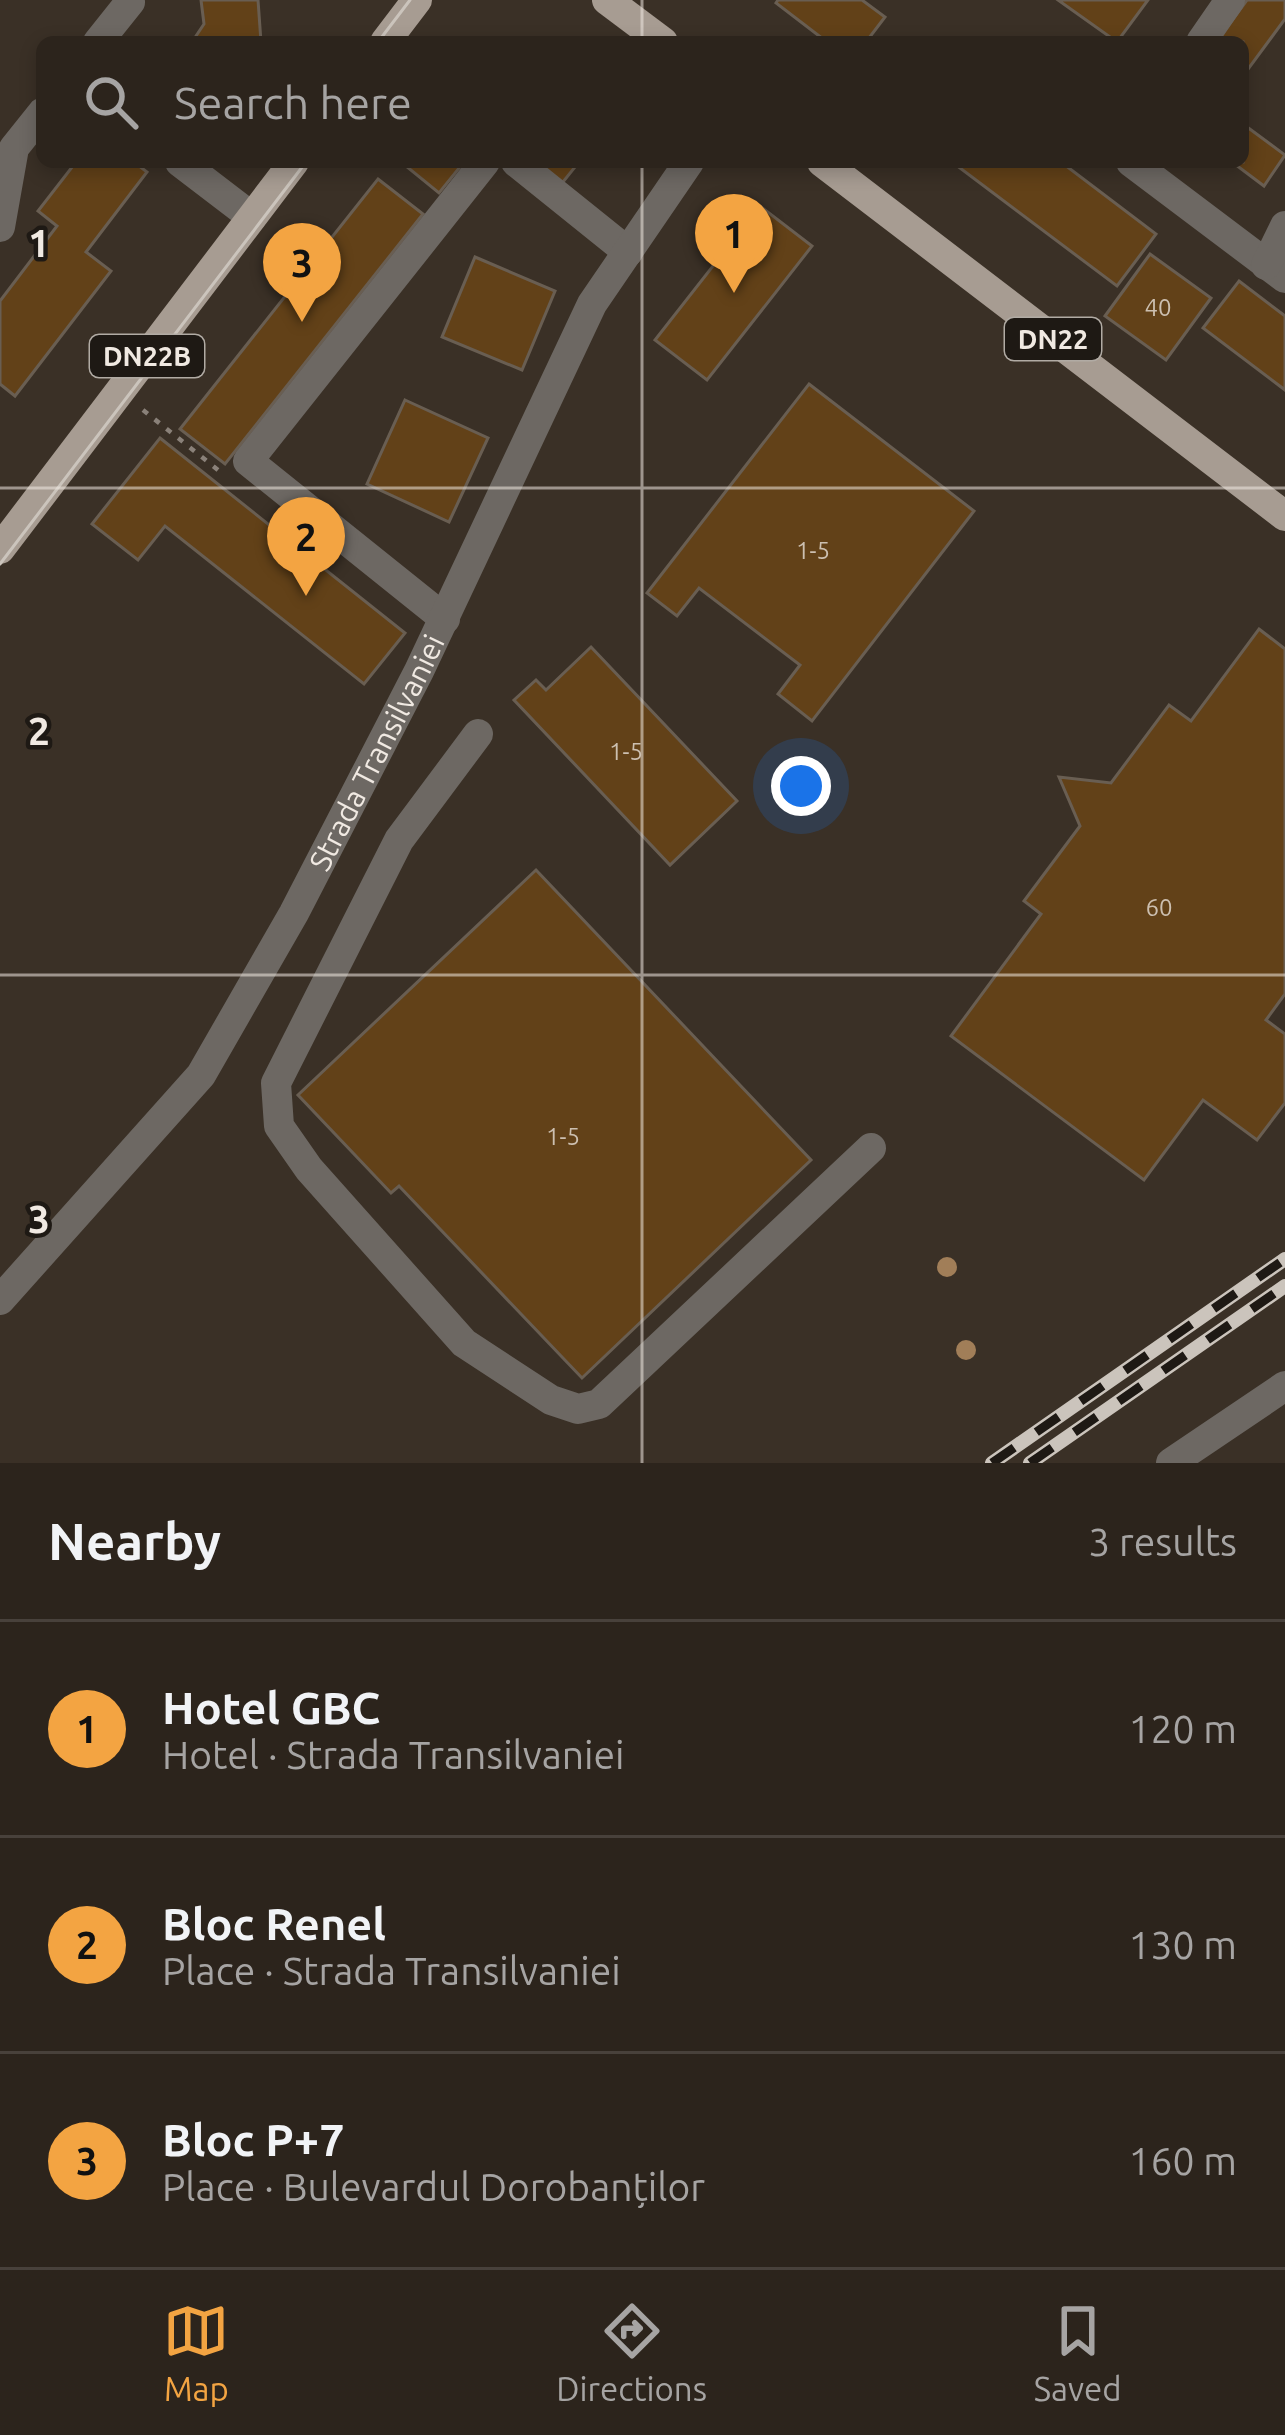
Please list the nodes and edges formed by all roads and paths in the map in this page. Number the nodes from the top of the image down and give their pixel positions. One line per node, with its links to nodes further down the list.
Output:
1 (417, 0): 6 (main road)
2 (607, 0): 7 (main road)
3 (1230, 0): 8 (street)
4 (130, 2): 5 (street)
5 (103, 36)
6 (390, 36)
7 (655, 36)
8 (1205, 36)
9 (36, 120): 19 (street)
10 (188, 168): 17 (street)
11 (289, 168): 17 (main road, DN22B)
12 (480, 168): 24 (street)
13 (524, 168): 20 (street)
14 (685, 168): 20 (street, Strada Transilvaniei)
15 (841, 168): 22 (main road, DN22)
16 (1139, 168): 21 (street)
17 (252, 217): 23 (main road, DN22B)
18 (1285, 226): 21 (street)
19 (0, 227)
20 (628, 251): 24 (street, Strada Transilvaniei)
21 (1276, 272)
22 (1285, 516)
23 (0, 549)
24 (445, 619): 27 (street, Strada Transilvaniei)
25 (478, 734): 26 (street)
26 (871, 1148)
27 (0, 1300)
28 (1285, 1386): 29 (street)
29 (1171, 1463)

